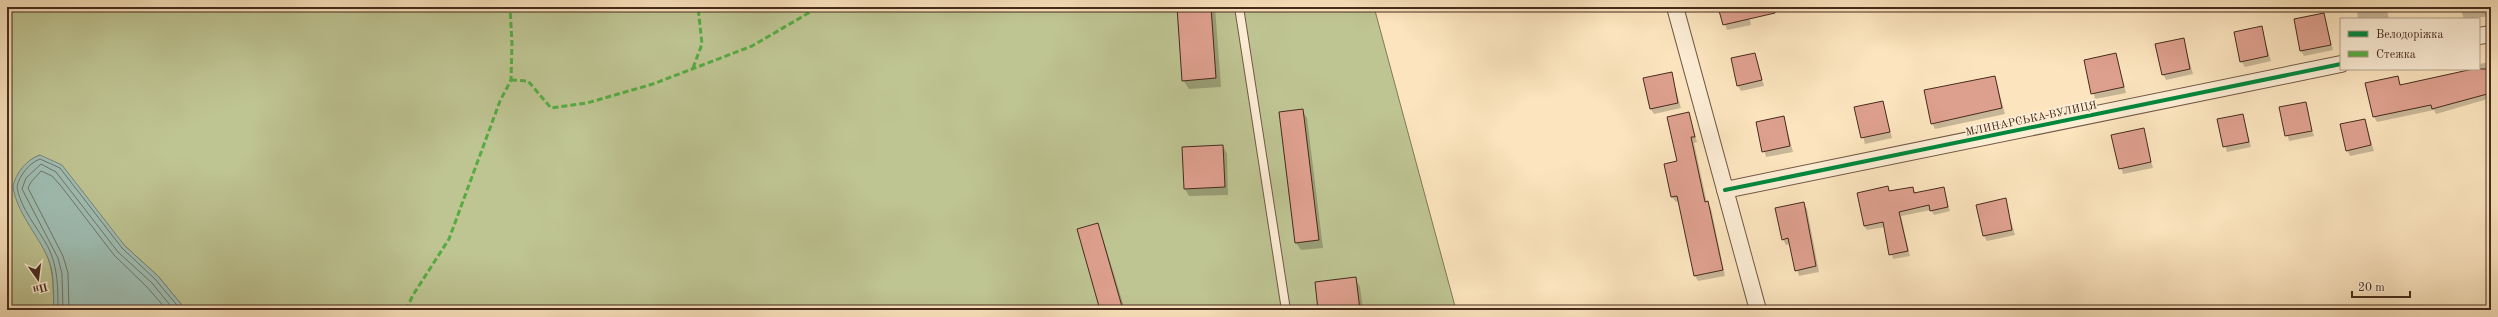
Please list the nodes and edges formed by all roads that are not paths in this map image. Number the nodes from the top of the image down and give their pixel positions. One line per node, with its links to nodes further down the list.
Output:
1 (1238, 7): 7 (lane)
2 (1675, 7): 6 (street)
3 (2491, 34): 4 (street)
4 (2480, 36)
5 (2340, 64): 6 (street, МЛИНАРСЬКА ВУЛИЦЯ)
6 (1725, 190): 8 (street)
7 (1286, 310)
8 (1758, 310)

